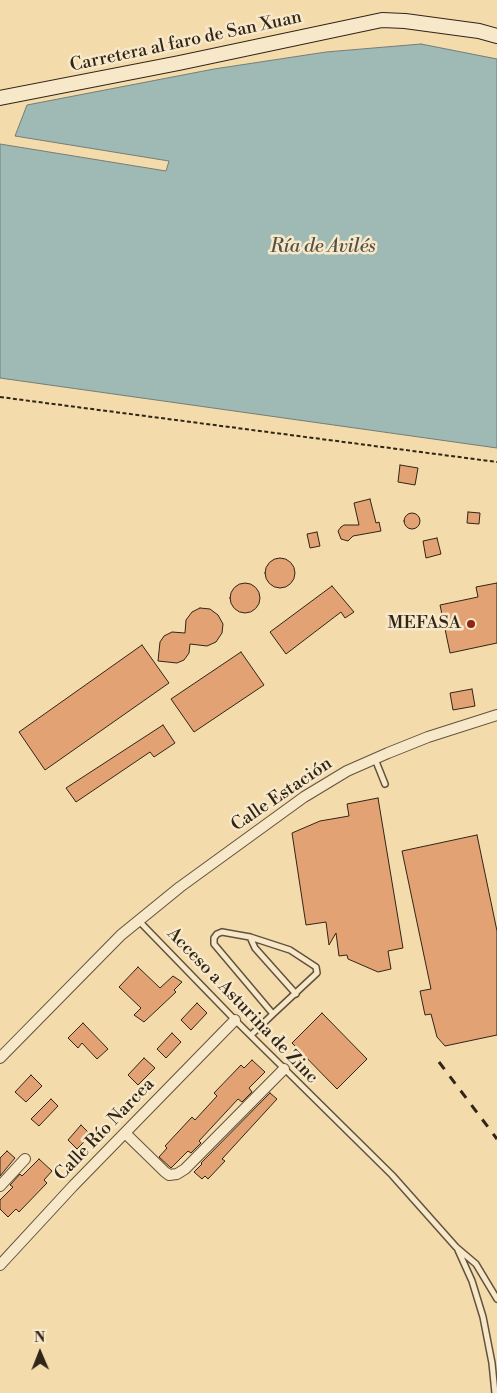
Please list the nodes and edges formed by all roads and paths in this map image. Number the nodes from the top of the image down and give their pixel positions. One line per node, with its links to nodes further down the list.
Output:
1 (497, 36): 2 (street, Carretera al faro de San Xuan)
2 (0, 98)
3 (0, 397): 4 (path)
4 (497, 462)
5 (497, 715): 6 (street, Calle Estación)
6 (375, 758): 7 (lane); 8 (street, Calle Estación)
7 (385, 784)
8 (139, 920): 12 (lane, Acceso a Asturina de Zinc); 14 (street, Calle Estación)
9 (250, 937): 10 (lane); 10 (lane); 11 (lane)
10 (296, 994): 11 (lane)
11 (273, 1014): 13 (lane)
12 (235, 1020): 13 (lane, Acceso a Asturina de Zinc); 16 (street, Calle Río Narcea)
13 (251, 1035): 15 (lane, Acceso a Asturina de Zinc)
14 (0, 1058)
15 (284, 1069): 16 (street); 19 (lane, Acceso a Asturina de Zinc)
16 (125, 1133): 20 (street, Calle Río Narcea)
17 (26, 1159): 18 (street)
18 (0, 1186)
19 (456, 1247): 21 (lane); 22 (lane)
20 (0, 1265)
21 (497, 1299)
22 (495, 1393)

